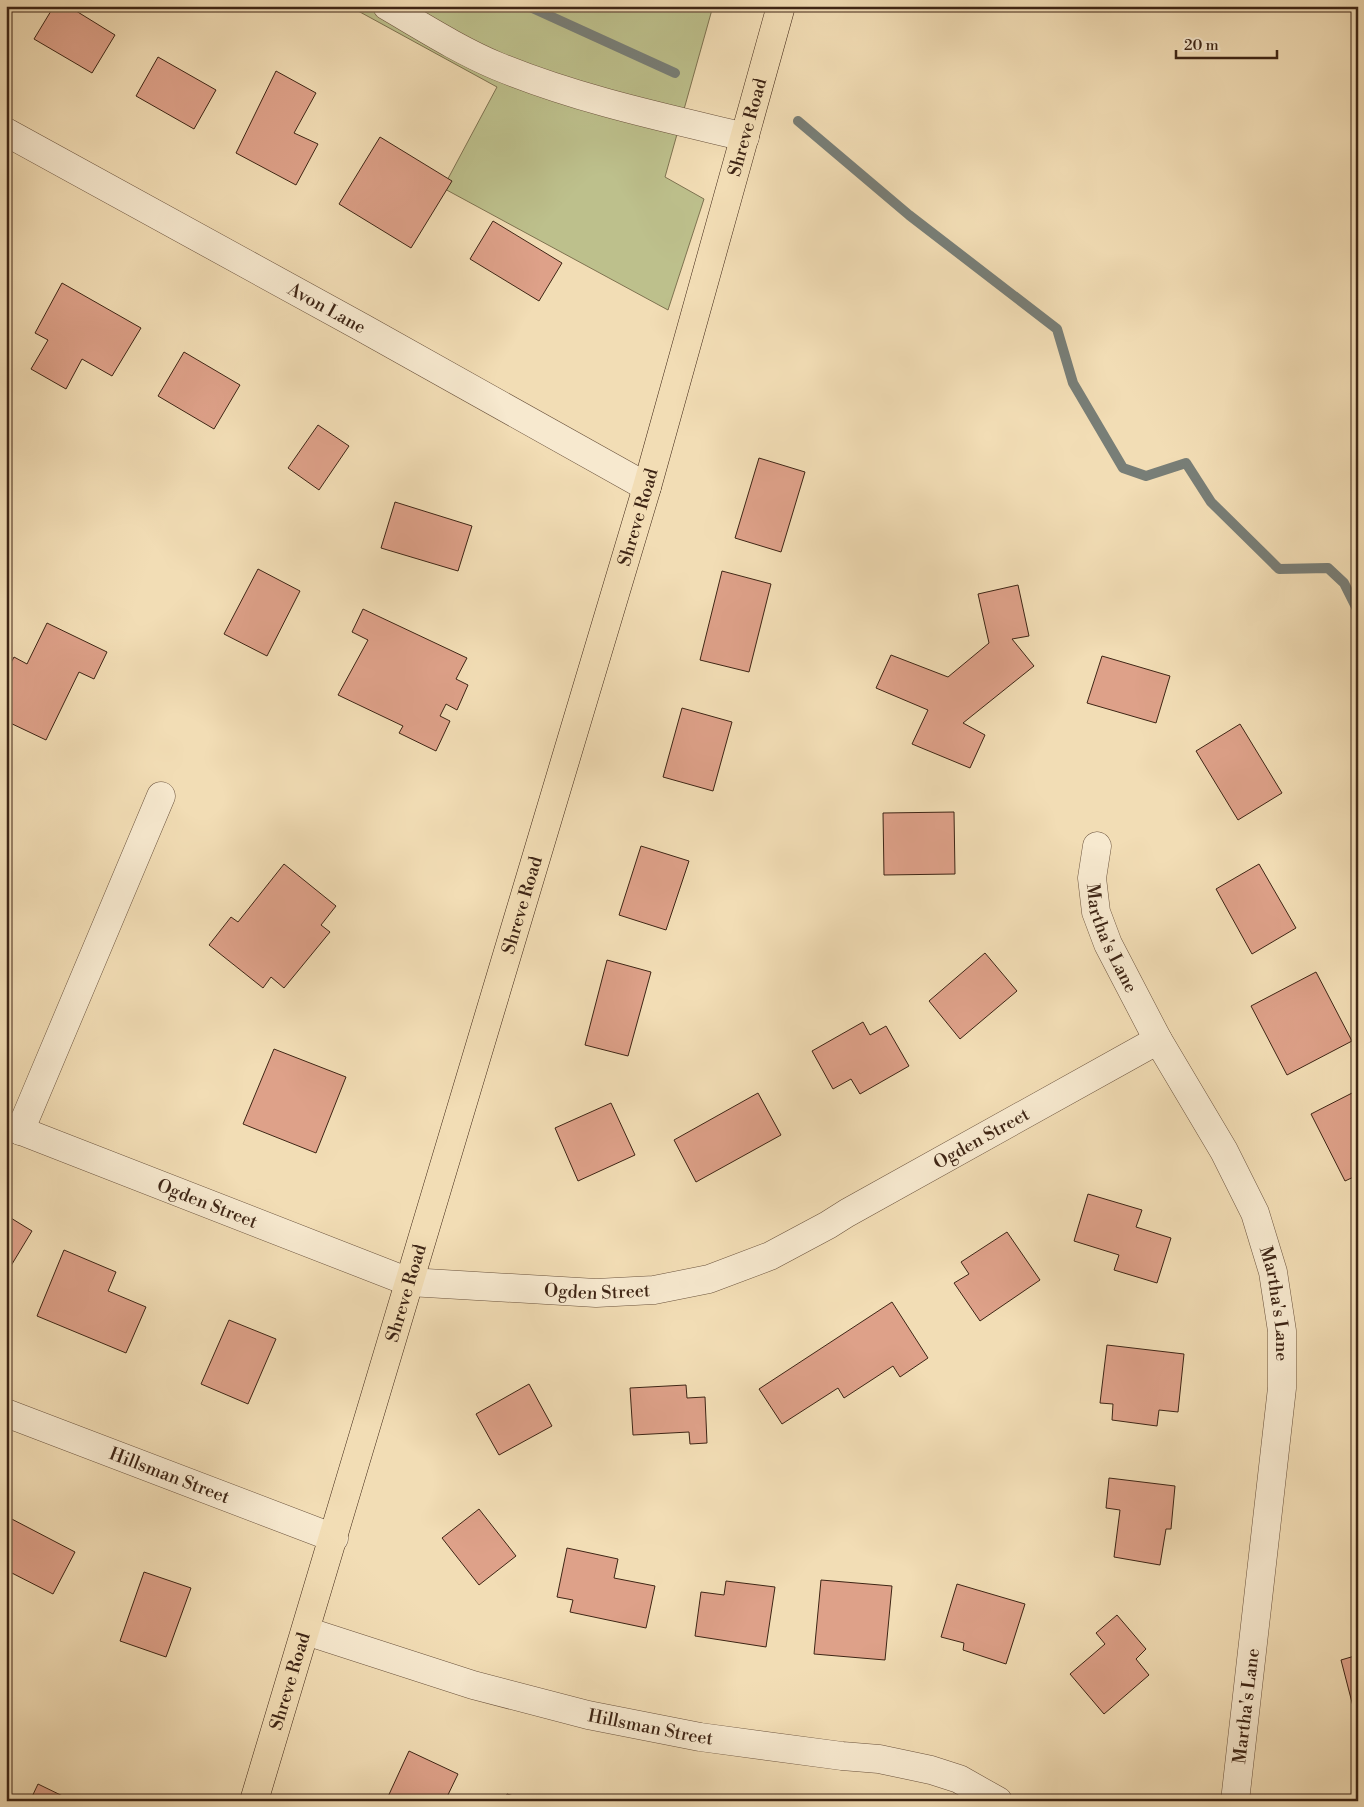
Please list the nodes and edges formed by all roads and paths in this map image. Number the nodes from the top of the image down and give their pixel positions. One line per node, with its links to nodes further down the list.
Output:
1 (387, 6): 4 (street)
2 (781, 6): 4 (main road, Shreve Road)
3 (6, 132): 5 (street, Avon Lane)
4 (744, 137): 5 (main road, Shreve Road)
5 (647, 487): 10 (main road, Shreve Road)
6 (161, 796): 9 (street)
7 (1097, 846): 8 (street, Martha's Lane)
8 (1158, 1040): 10 (street, Ogden Street); 16 (street, Martha's Lane)
9 (13, 1128): 10 (street, Ogden Street)
10 (409, 1282): 12 (main road, Shreve Road)
11 (6, 1413): 12 (street, Hillsman Street)
12 (334, 1538): 13 (main road, Shreve Road)
13 (306, 1631): 14 (main road, Shreve Road); 15 (street, Hillsman Street)
14 (254, 1801)
15 (998, 1801)
16 (1235, 1801)

